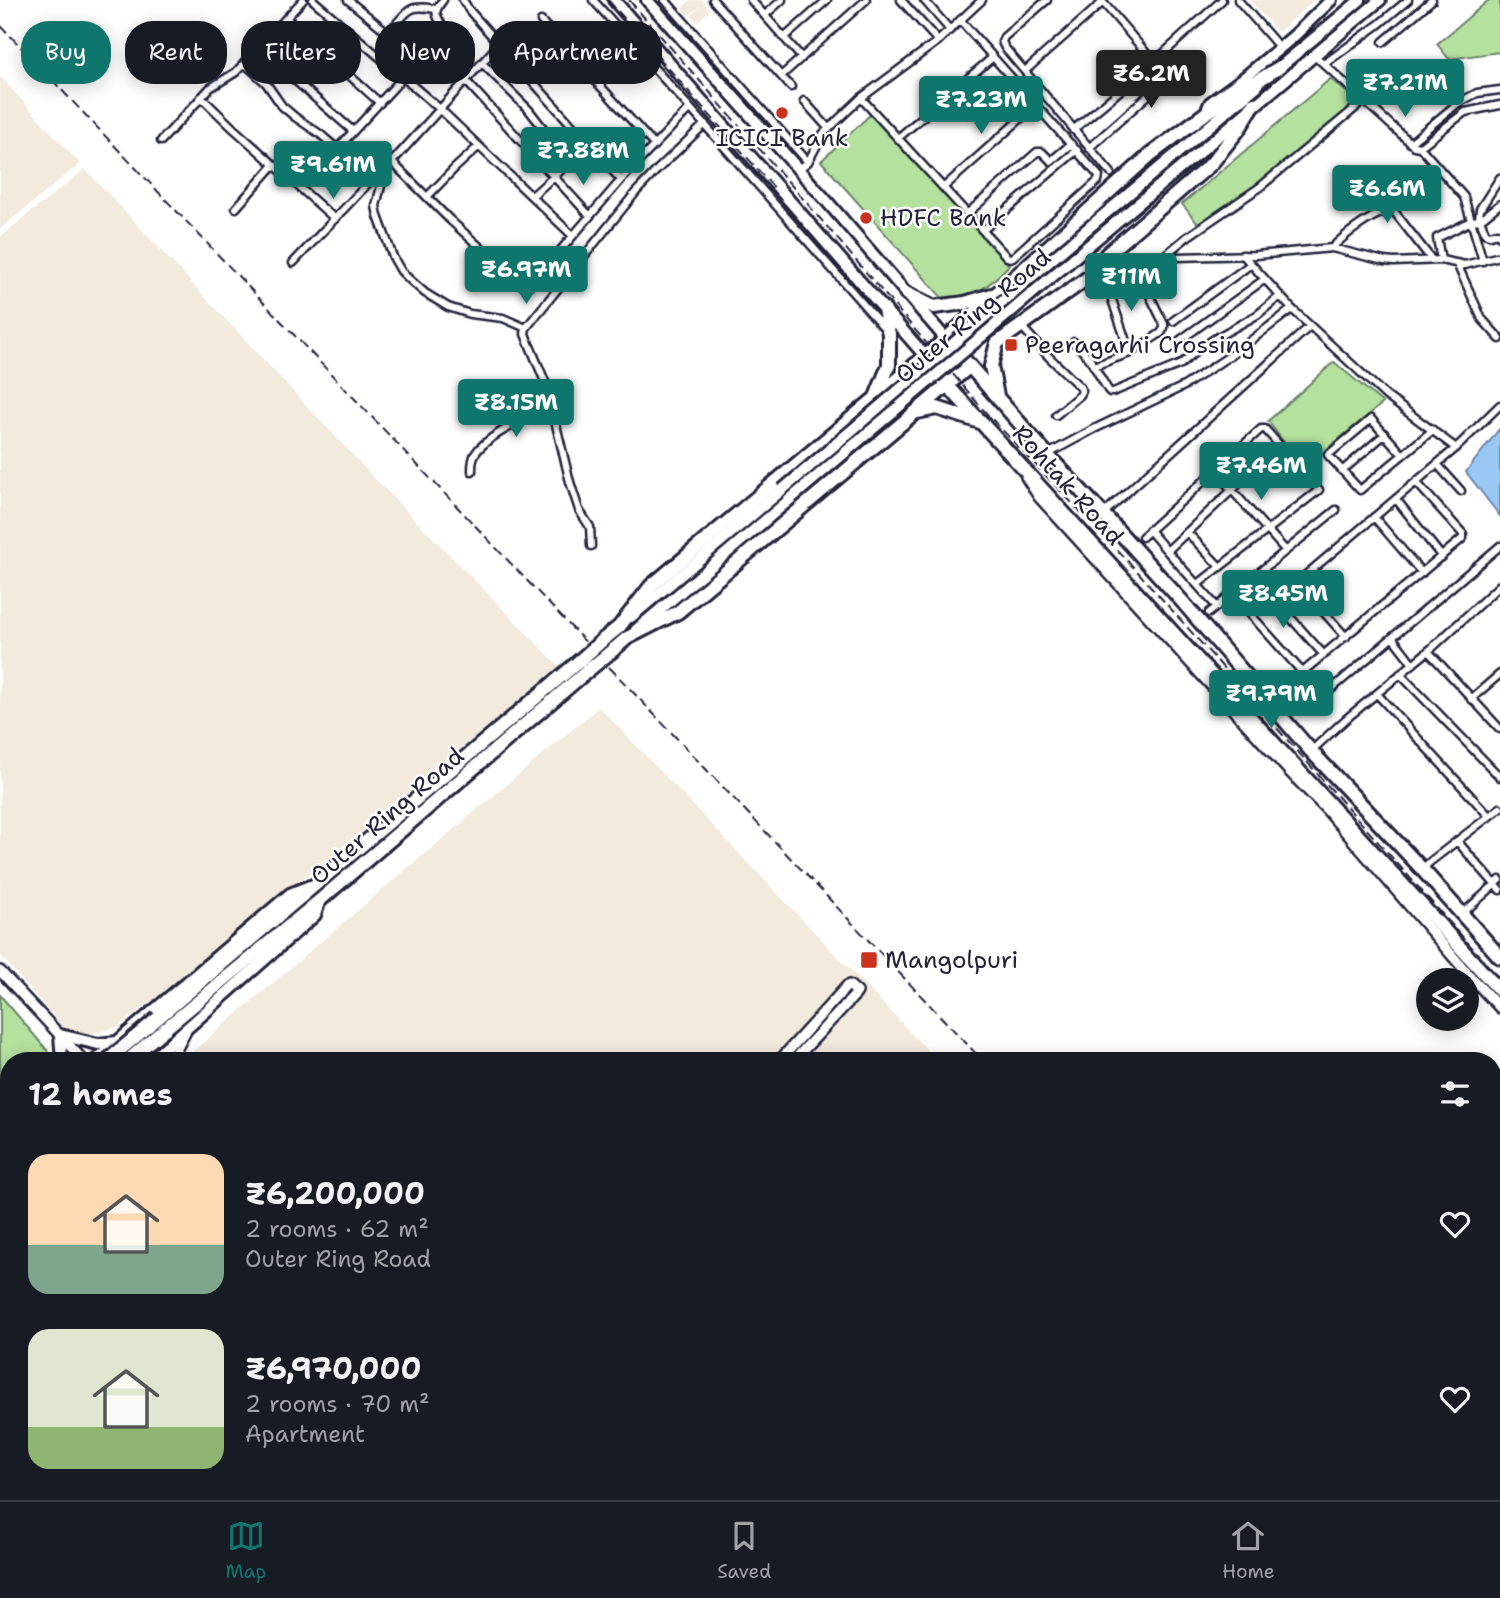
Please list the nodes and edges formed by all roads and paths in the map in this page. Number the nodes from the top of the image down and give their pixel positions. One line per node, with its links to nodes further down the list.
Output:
1 (303, 0): 29 (street)
2 (313, 0): 41 (street)
3 (348, 0): 27 (street)
4 (443, 0): 27 (street)
5 (463, 0): 34 (street)
6 (593, 0): 72 (street)
7 (614, 0): 104 (main road, Rohtak Road)
8 (647, 0): 93 (main road, Rohtak Road)
9 (665, 0): 91 (street)
10 (713, 0): 53 (street)
11 (751, 0): 28 (street)
12 (782, 0): 28 (street)
13 (827, 0): 36 (street)
14 (901, 0): 37 (street)
15 (924, 0): 33 (street)
16 (1047, 0): 52 (street)
17 (1222, 0): 47 (street)
18 (1238, 0): 40 (street)
19 (1331, 0): 35 (main road)
20 (1360, 0): 39 (main road, Outer Ring Road)
21 (1380, 0): 43 (main road, Outer Ring Road)
22 (1408, 0): 48 (street)
23 (1433, 0): 38 (street)
24 (862, 1): 45 (street)
25 (980, 1): 30 (street)
26 (1102, 1): 47 (street); 52 (street)
27 (436, 9): 32 (street)
28 (765, 15): 36 (street)
29 (286, 18): 31 (street); 68 (street)
30 (960, 20): 33 (street); 44 (street)
31 (283, 21)
32 (439, 21)
33 (950, 30): 37 (street)
34 (489, 33)
35 (1295, 35): 39 (main road); 40 (main road)
36 (784, 38): 45 (street)
37 (938, 41): 65 (street)
38 (1383, 42)
39 (1304, 47): 50 (main road, Outer Ring Road)
40 (1280, 48): 74 (main road)
41 (375, 54)
42 (489, 55): 46 (street)
43 (1314, 55): 48 (street); 69 (main road, Outer Ring Road)
44 (993, 57): 70 (street); 79 (street)
45 (802, 58): 53 (street)
46 (482, 63): 51 (street); 90 (street)
47 (1152, 63): 77 (street); 87 (street)
48 (1324, 64): 66 (street)
49 (241, 66): 64 (street)
50 (1280, 67): 74 (highway, Outer Ring Road); 192 (main road, Outer Ring Road, bridge)
51 (475, 71)
52 (1025, 71): 77 (street)
53 (781, 76): 62 (street)
54 (267, 84): 88 (street)
55 (299, 84): 78 (street)
56 (397, 84): 68 (street)
57 (410, 84): 73 (street)
58 (463, 84): 73 (street)
59 (469, 84): 95 (street)
60 (535, 84): 82 (street)
61 (598, 84): 83 (street)
62 (791, 87)
63 (1500, 90): 81 (street)
64 (201, 97): 80 (street); 92 (street)
65 (861, 98): 76 (street); 79 (street)
66 (1365, 100): 81 (street); 116 (street)
67 (804, 101): 76 (street)
68 (380, 103): 78 (street)
69 (1254, 104): 131 (highway); 192 (main road, Outer Ring Road, bridge)
70 (1036, 105): 85 (street); 99 (street)
71 (1500, 105): 86 (street)
72 (690, 108): 75 (street); 83 (street)
73 (440, 109): 84 (street); 89 (street)
74 (1206, 113): 126 (highway, Outer Ring Road)
75 (705, 124): 107 (street); 133 (street)
76 (829, 129): 91 (street)
77 (1073, 130): 87 (street)
78 (353, 131): 88 (street)
79 (898, 138): 99 (street)
80 (161, 141)
81 (1410, 144): 86 (street)
82 (589, 145): 90 (street); 98 (street)
83 (654, 145): 98 (street)
84 (479, 146): 100 (street); 101 (street)
85 (1074, 147): 105 (street); 110 (street); 110 (street)
86 (1420, 147): 109 (street)
87 (1089, 148): 94 (street)
88 (337, 149): 96 (street)
89 (393, 162): 96 (street); 101 (street)
90 (571, 162): 95 (street)
91 (807, 162): 93 (street)
92 (274, 165): 103 (street); 108 (street)
93 (798, 170): 125 (main road, Rohtak Road)
94 (1111, 173)
95 (555, 176): 100 (street); 106 (street)
96 (373, 178): 108 (street); 133 (street)
97 (1500, 178): 109 (street)
98 (621, 180): 106 (street)
99 (944, 187): 105 (street)
100 (532, 196): 111 (street)
101 (427, 197): 111 (street)
102 (1500, 204): 109 (street)
103 (236, 208)
104 (796, 208): 107 (street); 128 (main road, Rohtak Road)
105 (968, 213): 110 (street)
106 (590, 216): 111 (street)
107 (786, 216): 134 (street)
108 (335, 219): 120 (street)
109 (1477, 220): 112 (street); 118 (street); 119 (street)
110 (983, 230)
111 (573, 236)
112 (1500, 236)
113 (1332, 248): 114 (street); 117 (street); 117 (street)
114 (1243, 255): 116 (street); 121 (street)
115 (1500, 256): 119 (street)
116 (1159, 260): 123 (street)
117 (1433, 260): 118 (street)
118 (1441, 260): 122 (street)
119 (1483, 261): 122 (street)
120 (293, 263)
121 (1251, 264): 124 (street); 130 (street)
122 (1457, 264): 135 (street)
123 (1137, 270): 139 (street); 139 (street)
124 (1265, 279): 127 (street); 137 (street)
125 (906, 293): 126 (highway); 136 (main road, Rohtak Road)
126 (996, 294): 136 (highway, Outer Ring Road)
127 (1280, 296): 129 (street); 142 (street)
128 (884, 309): 134 (highway); 140 (main road, Rohtak Road)
129 (1292, 309): 132 (street); 158 (street)
130 (1173, 321)
131 (1021, 326): 145 (highway); 150 (street)
132 (1310, 326): 152 (street); 171 (street)
133 (526, 328): 147 (street)
134 (889, 334): 144 (highway)
135 (1500, 339)
136 (946, 340): 140 (highway, Outer Ring Road); 141 (highway, Rohtak Road)
137 (1179, 341)
138 (1074, 342): 142 (street)
139 (1130, 352): 142 (street)
140 (926, 357): 143 (highway, Rohtak Road); 144 (highway, Outer Ring Road)
141 (970, 366): 143 (highway, Outer Ring Road); 145 (highway, Rohtak Road)
142 (1094, 366)
143 (948, 386): 149 (highway, Outer Ring Road); 151 (highway, Rohtak Road)
144 (874, 400): 148 (highway, Outer Ring Road)
145 (998, 400): 158 (highway, Rohtak Road)
146 (1500, 405): 157 (street)
147 (552, 406): 163 (street); 177 (street)
148 (861, 411): 154 (highway); 192 (highway, Outer Ring Road)
149 (916, 412): 151 (highway); 154 (highway, Outer Ring Road)
150 (1056, 415)
151 (984, 423): 162 (highway, Rohtak Road)
152 (1433, 430): 157 (street); 159 (street)
153 (1385, 434): 159 (street); 165 (street); 165 (street)
154 (885, 438): 192 (highway, Outer Ring Road)
155 (1245, 444): 156 (street); 160 (street); 164 (street)
156 (1279, 446): 160 (street); 174 (street)
157 (1456, 448): 161 (street)
158 (1047, 454): 171 (highway, Rohtak Road)
159 (1403, 455): 165 (street)
160 (1261, 463): 167 (street)
161 (1437, 464): 166 (street); 168 (street)
162 (1021, 466): 216 (highway, Rohtak Road); 217 (street)
163 (472, 471)
164 (1215, 471): 167 (street); 173 (street)
165 (1342, 471)
166 (1416, 482): 169 (street); 181 (street)
167 (1232, 490): 174 (street); 175 (street)
168 (1461, 491)
169 (1396, 499): 172 (street); 181 (street)
170 (1336, 510): 180 (street)
171 (1103, 514): 203 (highway, Rohtak Road)
172 (1374, 517): 183 (street); 184 (street)
173 (1149, 530): 176 (street); 179 (street)
174 (1267, 530): 180 (street); 182 (street)
175 (1187, 532): 179 (street); 182 (street)
176 (1142, 537)
177 (591, 546)
178 (1500, 546): 194 (street)
179 (1167, 551): 185 (street)
180 (1286, 551): 190 (street)
181 (1442, 556): 183 (street)
182 (1220, 567): 185 (street)
183 (1422, 573): 193 (street)
184 (1297, 582): 188 (street); 193 (street)
185 (1198, 584): 190 (street)
186 (1500, 585): 195 (street)
187 (1262, 586): 188 (street)
188 (1275, 601): 196 (street)
189 (1242, 606): 198 (street)
190 (1217, 607): 191 (street)
191 (1209, 613)
192 (623, 633): 212 (highway, Outer Ring Road, bridge); 214 (highway, Outer Ring Road, bridge)
193 (1346, 637): 196 (street)
194 (1393, 638): 197 (street); 204 (street)
195 (1428, 651): 197 (street); 202 (street)
196 (1324, 655): 198 (street)
197 (1413, 664): 199 (street)
198 (1303, 673): 203 (street)
199 (1400, 674): 201 (street); 207 (street)
200 (1500, 674): 202 (street)
201 (1377, 694): 206 (street); 209 (street)
202 (1471, 699): 205 (street)
203 (1268, 701): 206 (highway, Rohtak Road)
204 (1315, 703)
205 (1500, 729)
206 (1311, 751): 211 (highway, Rohtak Road)
207 (1500, 776)
208 (1500, 808): 209 (street)
209 (1489, 816): 210 (street)
210 (1457, 841): 211 (street); 213 (street)
211 (1422, 869): 215 (highway, Rohtak Road)
212 (315, 885): 222 (main road); 229 (highway, Outer Ring Road, bridge)
213 (1498, 885): 215 (street)
214 (320, 900): 223 (main road, Outer Ring Road); 230 (highway, bridge)
215 (1467, 910): 218 (highway, Rohtak Road)
216 (1448, 932): 217 (highway); 220 (highway, Rohtak Road)
217 (1444, 946): 221 (street)
218 (1500, 957)
219 (0, 971): 224 (street)
220 (1500, 991)
221 (1500, 1008)
222 (151, 1013): 223 (main road); 225 (main road)
223 (185, 1031): 231 (main road, Outer Ring Road); 232 (street)
224 (60, 1035): 225 (main road); 226 (main road); 227 (street)
225 (117, 1042): 228 (main road)
226 (61, 1052)
227 (76, 1052)
228 (105, 1052)
229 (117, 1052)
230 (138, 1052)
231 (160, 1052)
232 (175, 1052)
233 (787, 1052): 234 (street)
234 (802, 1052)

